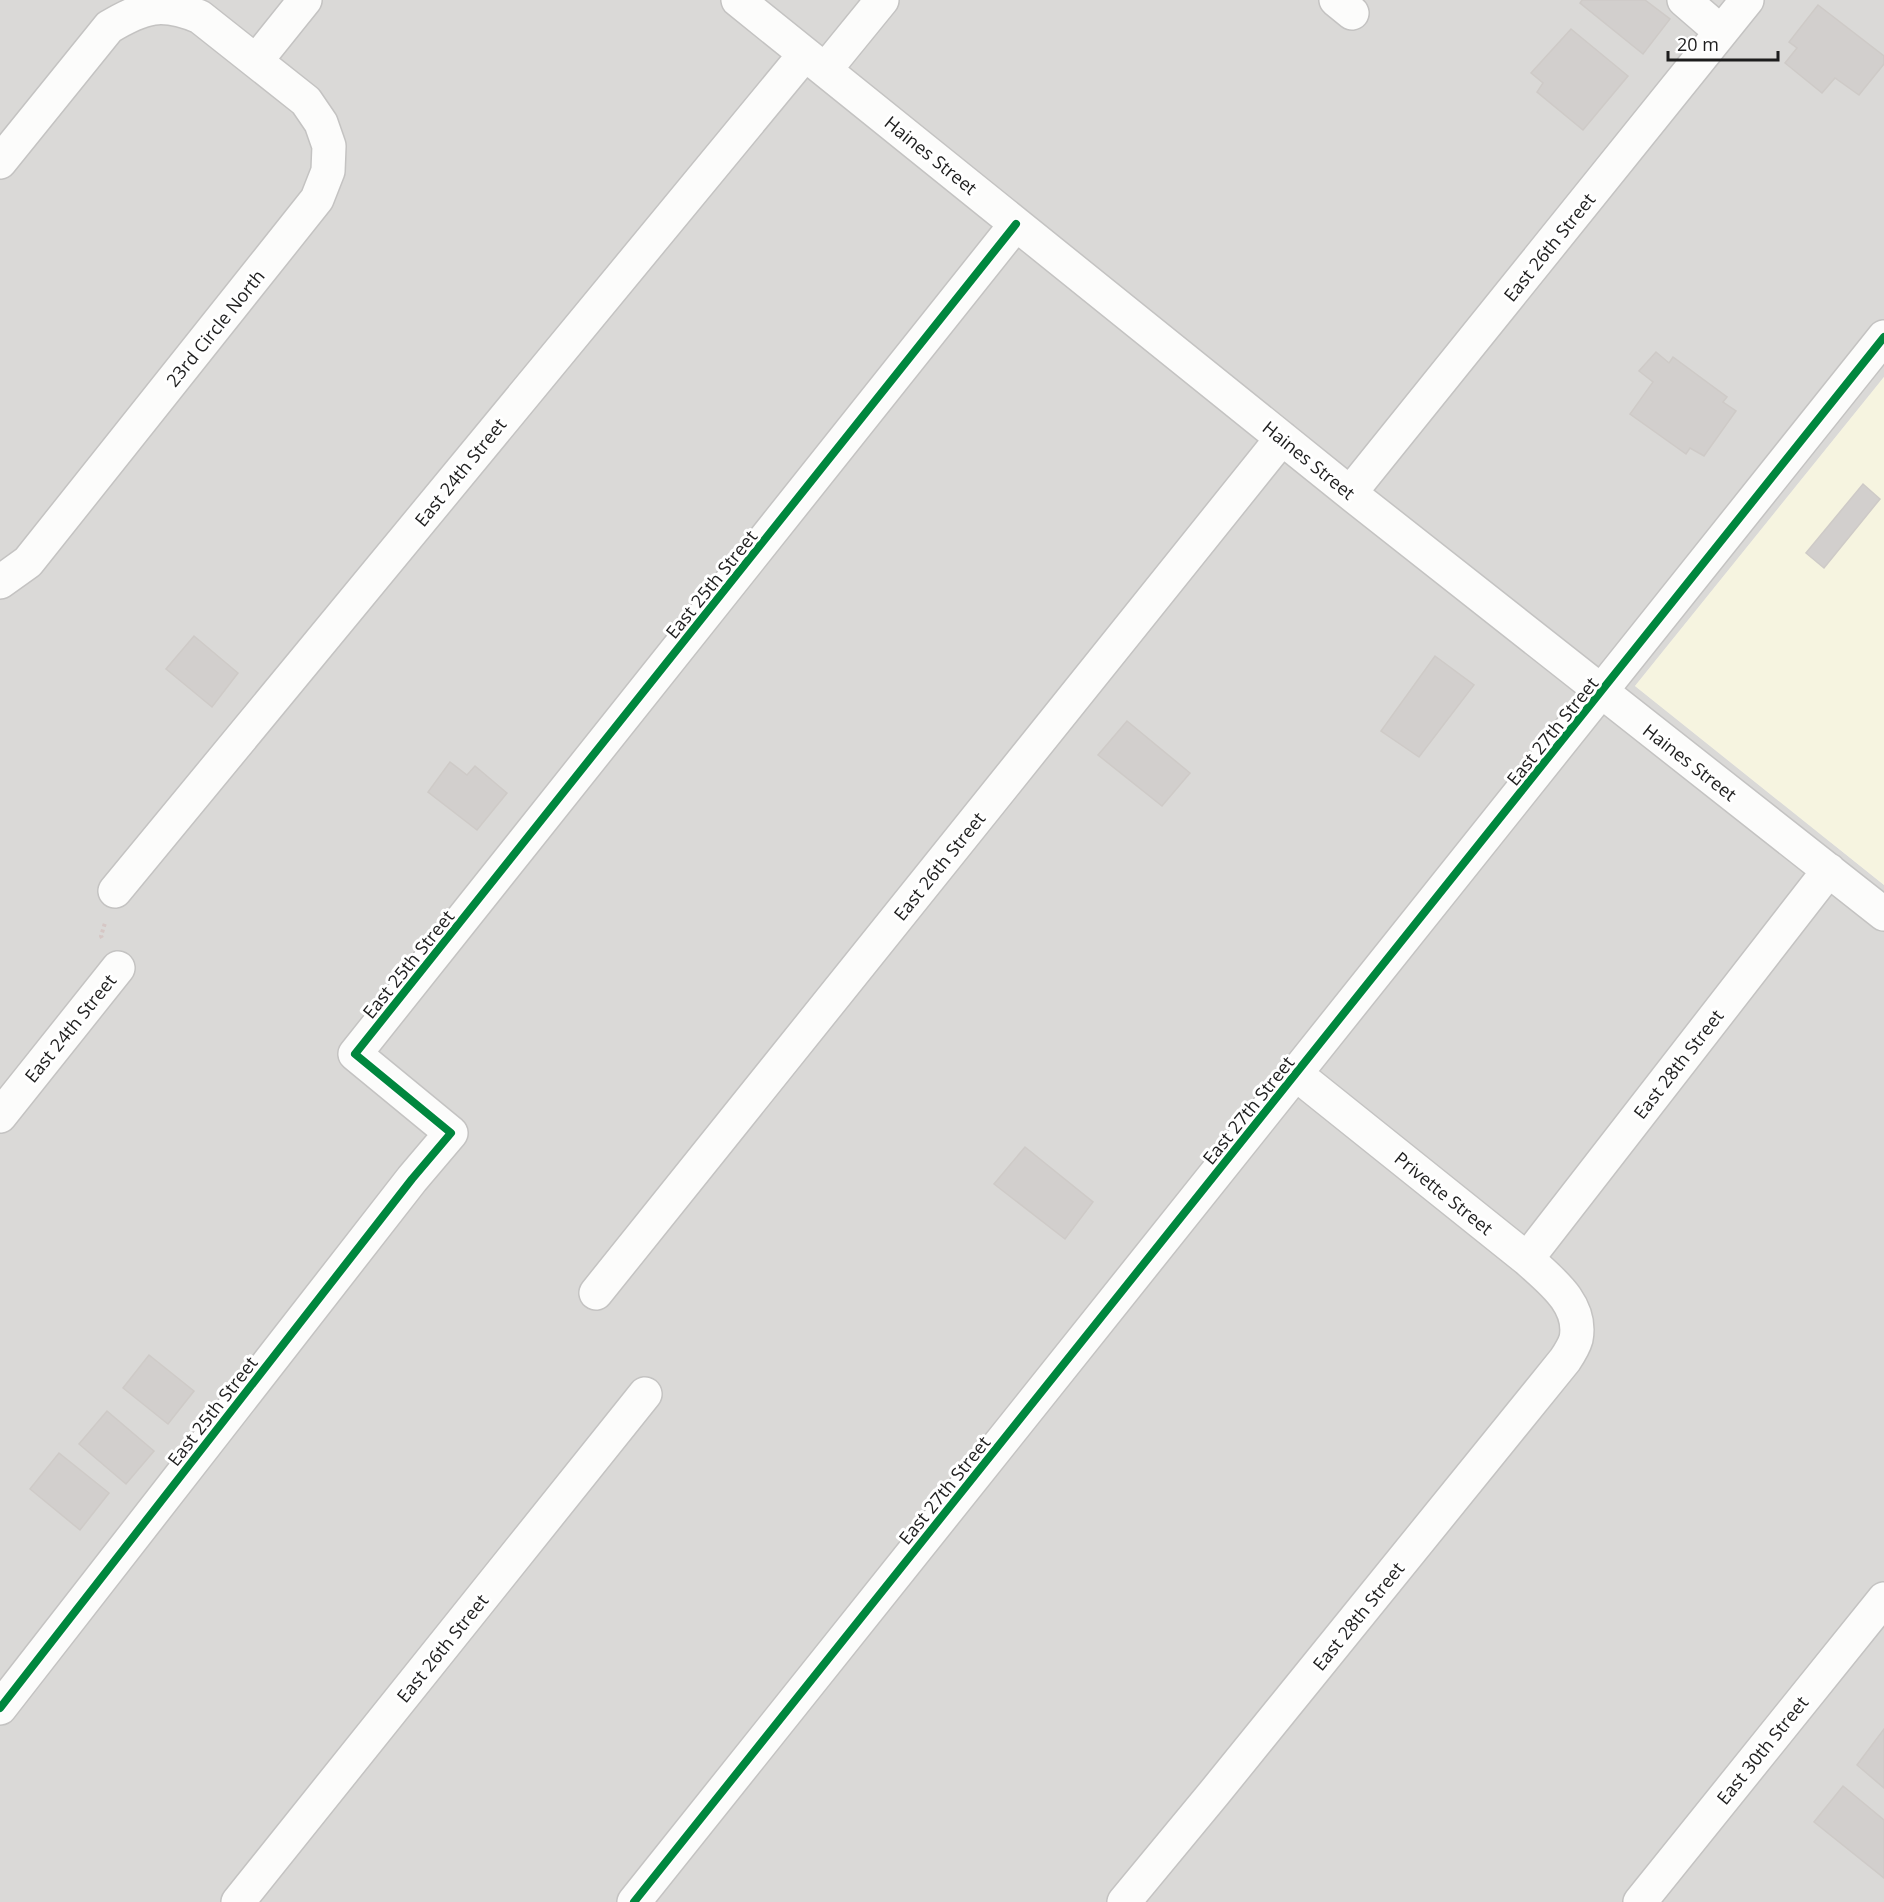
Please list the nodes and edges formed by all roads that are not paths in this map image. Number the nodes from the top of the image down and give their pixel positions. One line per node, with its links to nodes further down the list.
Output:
1 (305, 0): 7 (street)
2 (738, 0): 8 (street, Haines Street)
3 (882, 0): 8 (street, East 24th Street)
4 (1684, 0): 6 (street)
5 (1747, 0): 6 (street, East 26th Street)
6 (1721, 32): 13 (street, East 26th Street)
7 (256, 62): 9 (street, 23rd Circle North); 14 (street, 23rd Circle North)
8 (815, 62): 10 (street, Haines Street); 17 (street, East 24th Street)
9 (0, 162)
10 (1016, 224): 12 (street, Haines Street); 27 (street, East 25th Street)
11 (1884, 337): 15 (street, East 27th Street)
12 (1282, 438): 13 (street, Haines Street); 23 (street, East 26th Street)
13 (1350, 493): 15 (street, Haines Street)
14 (0, 582)
15 (1601, 693): 16 (street, Haines Street); 20 (street, East 27th Street)
16 (1829, 870): 18 (street, Haines Street); 22 (street, East 28th Street)
17 (115, 891)
18 (1884, 914)
19 (118, 968): 21 (street, East 24th Street)
20 (1296, 1074): 22 (street, Privette Street); 29 (street, East 27th Street)
21 (0, 1116)
22 (1527, 1259): 24 (street, Privette Street)
23 (596, 1293)
24 (1577, 1323): 30 (street, East 28th Street)
25 (645, 1394): 28 (street, East 26th Street)
26 (1884, 1599): 31 (street, East 30th Street)
27 (0, 1708)
28 (238, 1902)
29 (634, 1902)
30 (1124, 1902)
31 (1640, 1902)

